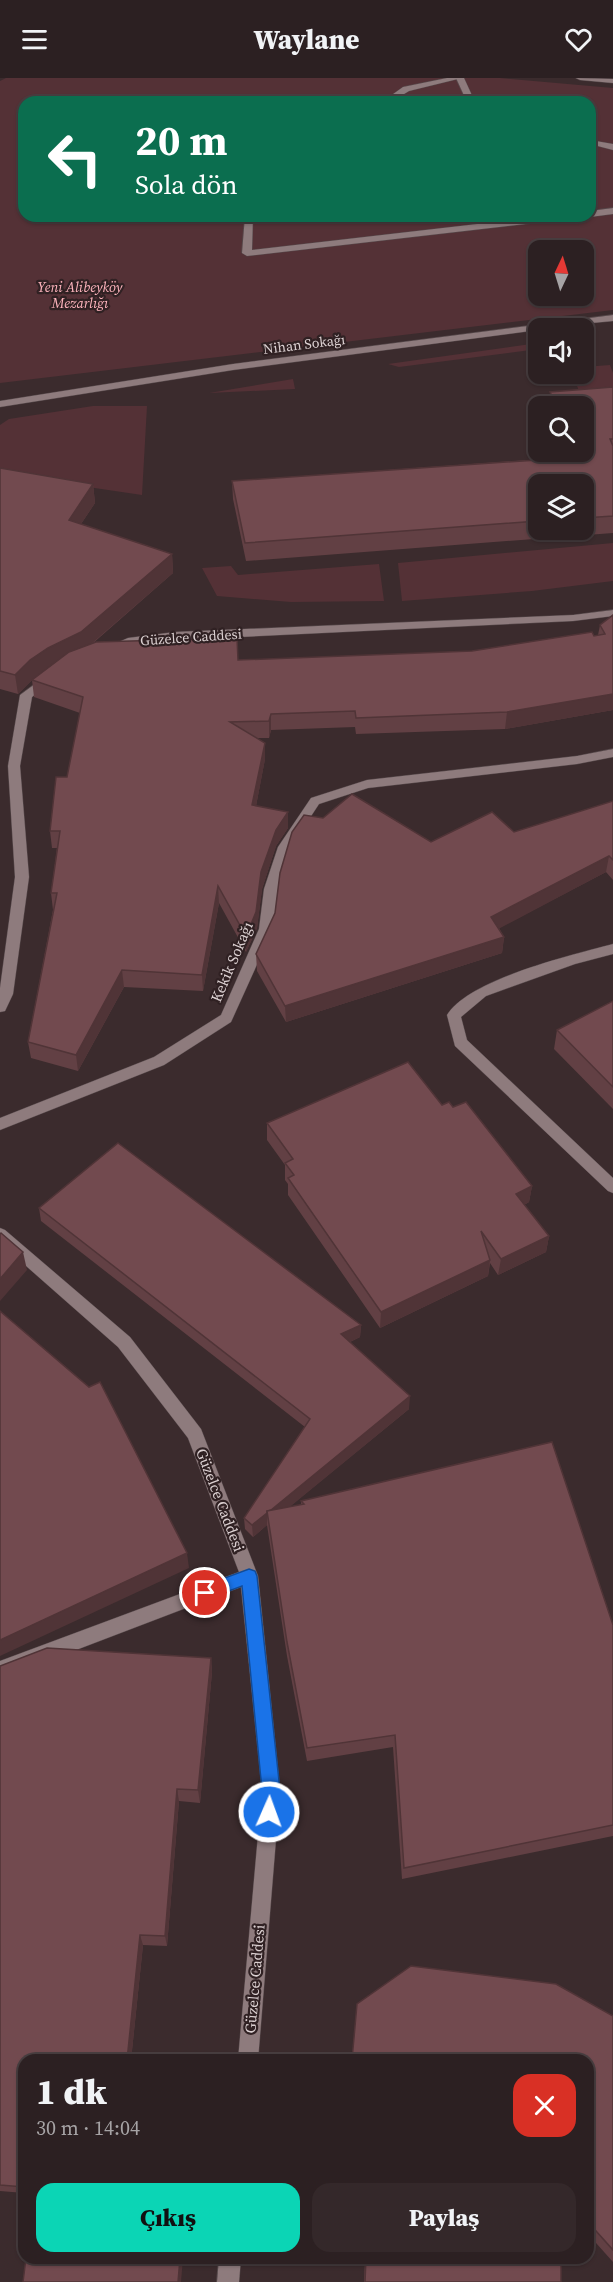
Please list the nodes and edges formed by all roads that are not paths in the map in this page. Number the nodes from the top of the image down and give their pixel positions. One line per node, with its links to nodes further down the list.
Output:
1 (459, 78): 4 (street); 5 (street)
2 (580, 78): 3 (street)
3 (613, 81)
4 (395, 96)
5 (468, 96)
6 (596, 143): 7 (street)
7 (613, 147)
8 (613, 211): 9 (street)
9 (596, 213)
10 (249, 222): 11 (street)
11 (518, 222)
12 (613, 318): 13 (street, Nihan Sokağı)
13 (0, 404)
14 (613, 613): 15 (street, Güzelce Caddesi)
15 (97, 653)
16 (58, 670): 19 (street)
17 (613, 753): 20 (street, Kekik Sokağı)
18 (613, 949): 21 (street)
19 (0, 1007)
20 (0, 1124)
21 (613, 1187)
22 (0, 1234): 23 (street, Güzelce Caddesi)
23 (249, 1576): 24 (street); 25 (street, Güzelce Caddesi)
24 (0, 1670)
25 (249, 2054)
26 (230, 2264): 27 (street)
27 (228, 2282)

